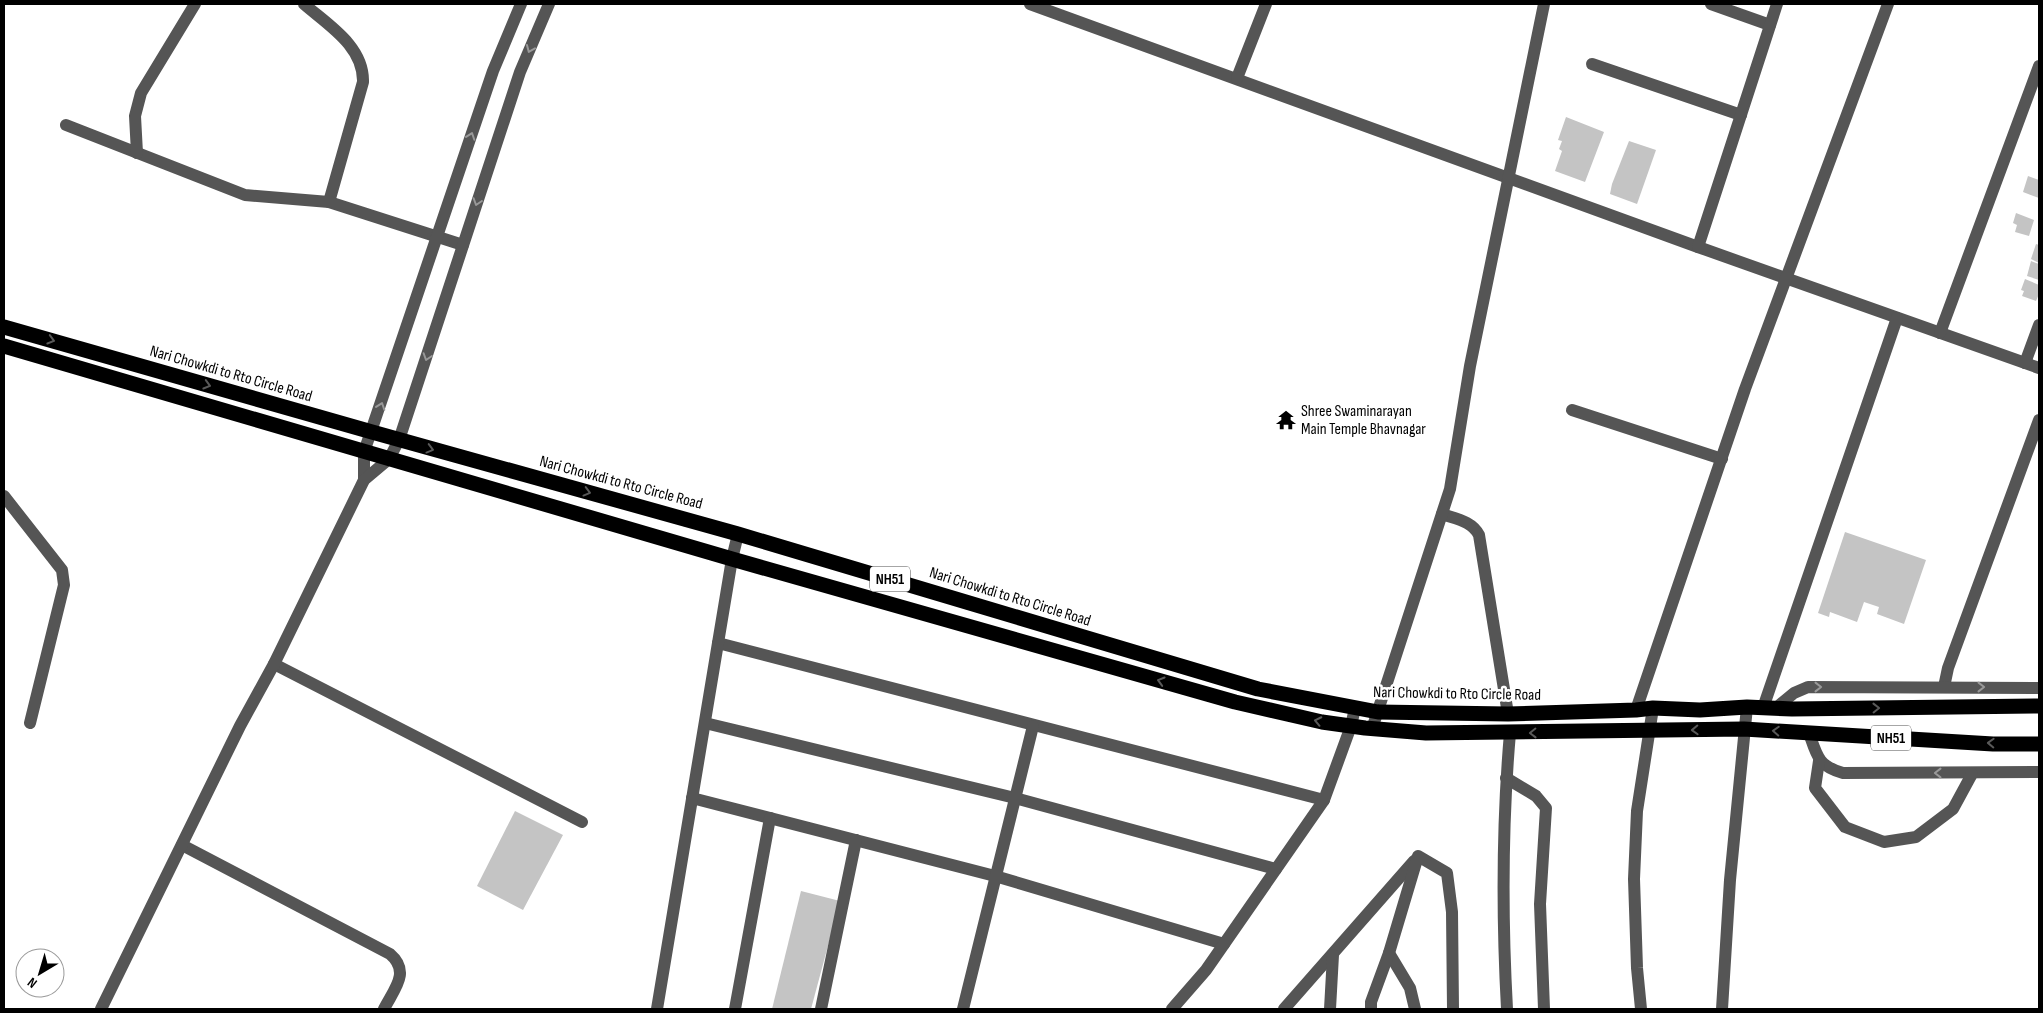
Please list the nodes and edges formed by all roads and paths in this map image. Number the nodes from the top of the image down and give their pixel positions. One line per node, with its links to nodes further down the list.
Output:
1 (195, 4): 17 (street)
2 (304, 4): 19 (street)
3 (522, 4): 20 (street, one-way to 3)
4 (549, 4): 21 (street, one-way to 21)
5 (1030, 4): 14 (street)
6 (1266, 4): 14 (street)
7 (1544, 4): 18 (street)
8 (1711, 4): 11 (street)
9 (1777, 4): 11 (street)
10 (1888, 4): 23 (street)
11 (1770, 25): 15 (street)
12 (1592, 64): 15 (street)
13 (2039, 66): 27 (street)
14 (1237, 78): 18 (street)
15 (1741, 115): 22 (street)
16 (66, 125): 17 (street)
17 (138, 154): 19 (street)
18 (1508, 178): 22 (street); 40 (street)
19 (329, 202): 20 (street)
20 (437, 238): 21 (street); 33 (street, one-way to 20)
21 (463, 245): 34 (street, one-way to 34)
22 (1698, 247): 23 (street)
23 (1786, 278): 24 (street); 37 (street)
24 (1897, 318): 27 (street); 51 (street)
25 (2039, 325): 29 (street)
26 (4, 327): 33 (highway, Nari Chowkdi to Rto Circle Road / NH51, one-way to 33)
27 (1940, 333): 29 (street)
28 (4, 346): 35 (highway, NH51)
29 (2025, 363): 30 (street)
30 (2039, 368)
31 (1572, 410): 37 (street)
32 (2039, 420): 45 (street)
33 (372, 432): 34 (highway, Nari Chowkdi to Rto Circle Road / NH51); 35 (street)
34 (400, 440): 36 (street); 41 (highway, Nari Chowkdi to Rto Circle Road / NH51, one-way to 41)
35 (364, 452): 36 (highway, NH51); 38 (street)
36 (389, 459): 38 (street); 42 (highway, NH51)
37 (1722, 459): 52 (street)
38 (364, 480): 44 (street)
39 (4, 496): 55 (street)
40 (1442, 514): 53 (street); 54 (street)
41 (738, 534): 42 (street); 48 (highway, Nari Chowkdi to Rto Circle Road / NH51)
42 (732, 559): 43 (street); 58 (highway, NH51, one-way to 42)
43 (718, 643): 56 (street); 57 (street)
44 (274, 664): 73 (street); 75 (street)
45 (1944, 687): 46 (street, one-way to 46); 51 (street, one-way to 45)
46 (2039, 688)
47 (2039, 706): 51 (highway, Nari Chowkdi to Rto Circle Road / NH51, one-way to 47)
48 (1354, 708): 53 (highway, Nari Chowkdi to Rto Circle Road / NH51); 58 (street)
49 (1653, 708): 50 (highway, Nari Chowkdi to Rto Circle Road / NH51); 52 (highway, Nari Chowkdi to Rto Circle Road / NH51); 61 (street)
50 (1747, 708): 51 (highway, Nari Chowkdi to Rto Circle Road / NH51); 60 (street)
51 (1770, 708)
52 (1636, 710): 54 (highway, Nari Chowkdi to Rto Circle Road / NH51)
53 (1378, 712): 54 (highway, Nari Chowkdi to Rto Circle Road / NH51); 59 (street)
54 (1508, 714)
55 (30, 723)
56 (705, 723): 69 (street); 70 (street)
57 (1033, 726): 70 (street); 71 (street)
58 (1350, 726): 59 (highway, NH51); 71 (street)
59 (1372, 729): 62 (highway, NH51)
60 (1744, 729): 61 (highway, NH51, one-way to 61); 63 (highway, NH51, one-way to 60); 99 (street)
61 (1650, 732): 62 (highway, NH51, one-way to 62); 98 (street)
62 (1510, 733): 68 (street)
63 (1809, 733): 64 (highway, NH51, one-way to 63); 65 (street)
64 (2039, 744)
65 (1820, 761): 67 (street, one-way to 65); 67 (street)
66 (2039, 772): 67 (street)
67 (1972, 774)
68 (1506, 778): 96 (street); 97 (street)
69 (692, 798): 72 (street); 85 (street)
70 (1015, 798): 77 (street); 78 (street)
71 (1324, 800): 77 (street)
72 (770, 818): 74 (street); 86 (street)
73 (582, 822)
74 (856, 840): 78 (street); 87 (street)
75 (182, 845): 83 (street); 84 (street)
76 (1418, 856): 80 (street); 81 (street); 95 (street)
77 (1276, 869): 79 (street)
78 (995, 876): 79 (street); 88 (street)
79 (1224, 944): 89 (street)
80 (1389, 953): 93 (street); 94 (street)
81 (1333, 955): 82 (street); 92 (street)
82 (1298, 994): 90 (street); 91 (street)
83 (101, 1009)
84 (384, 1009)
85 (657, 1009)
86 (735, 1009)
87 (820, 1009)
88 (962, 1009)
89 (1172, 1009)
90 (1284, 1009)
91 (1296, 1009)
92 (1330, 1009)
93 (1371, 1009)
94 (1415, 1009)
95 (1453, 1009)
96 (1507, 1009)
97 (1544, 1009)
98 (1641, 1009)
99 (1722, 1009)

